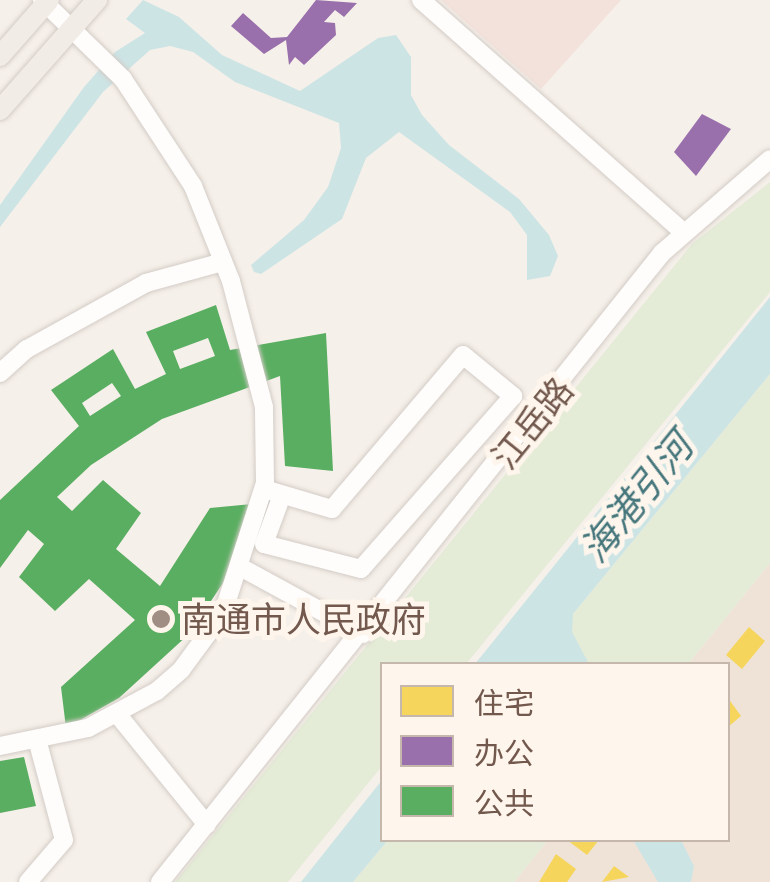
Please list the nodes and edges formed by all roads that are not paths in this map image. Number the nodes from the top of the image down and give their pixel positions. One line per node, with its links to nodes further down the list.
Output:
1 (98, 0): 4 (main road)
2 (421, 0): 8 (street)
3 (46, 1): 4 (street); 5 (main road)
4 (73, 27): 6 (main road); 9 (street)
5 (0, 56)
6 (0, 110)
7 (770, 159): 8 (street, 江岳路)
8 (682, 231): 13 (street, 江岳路)
9 (223, 262): 10 (street); 11 (street)
10 (0, 373)
11 (273, 492): 11 (street); 12 (street)
12 (242, 568): 13 (street); 14 (street)
13 (363, 634): 17 (street, 江岳路)
14 (118, 715): 15 (street); 17 (street)
15 (37, 740): 16 (street); 18 (street)
16 (0, 746)
17 (207, 825): 19 (street, 江岳路)
18 (28, 882)
19 (160, 882)

